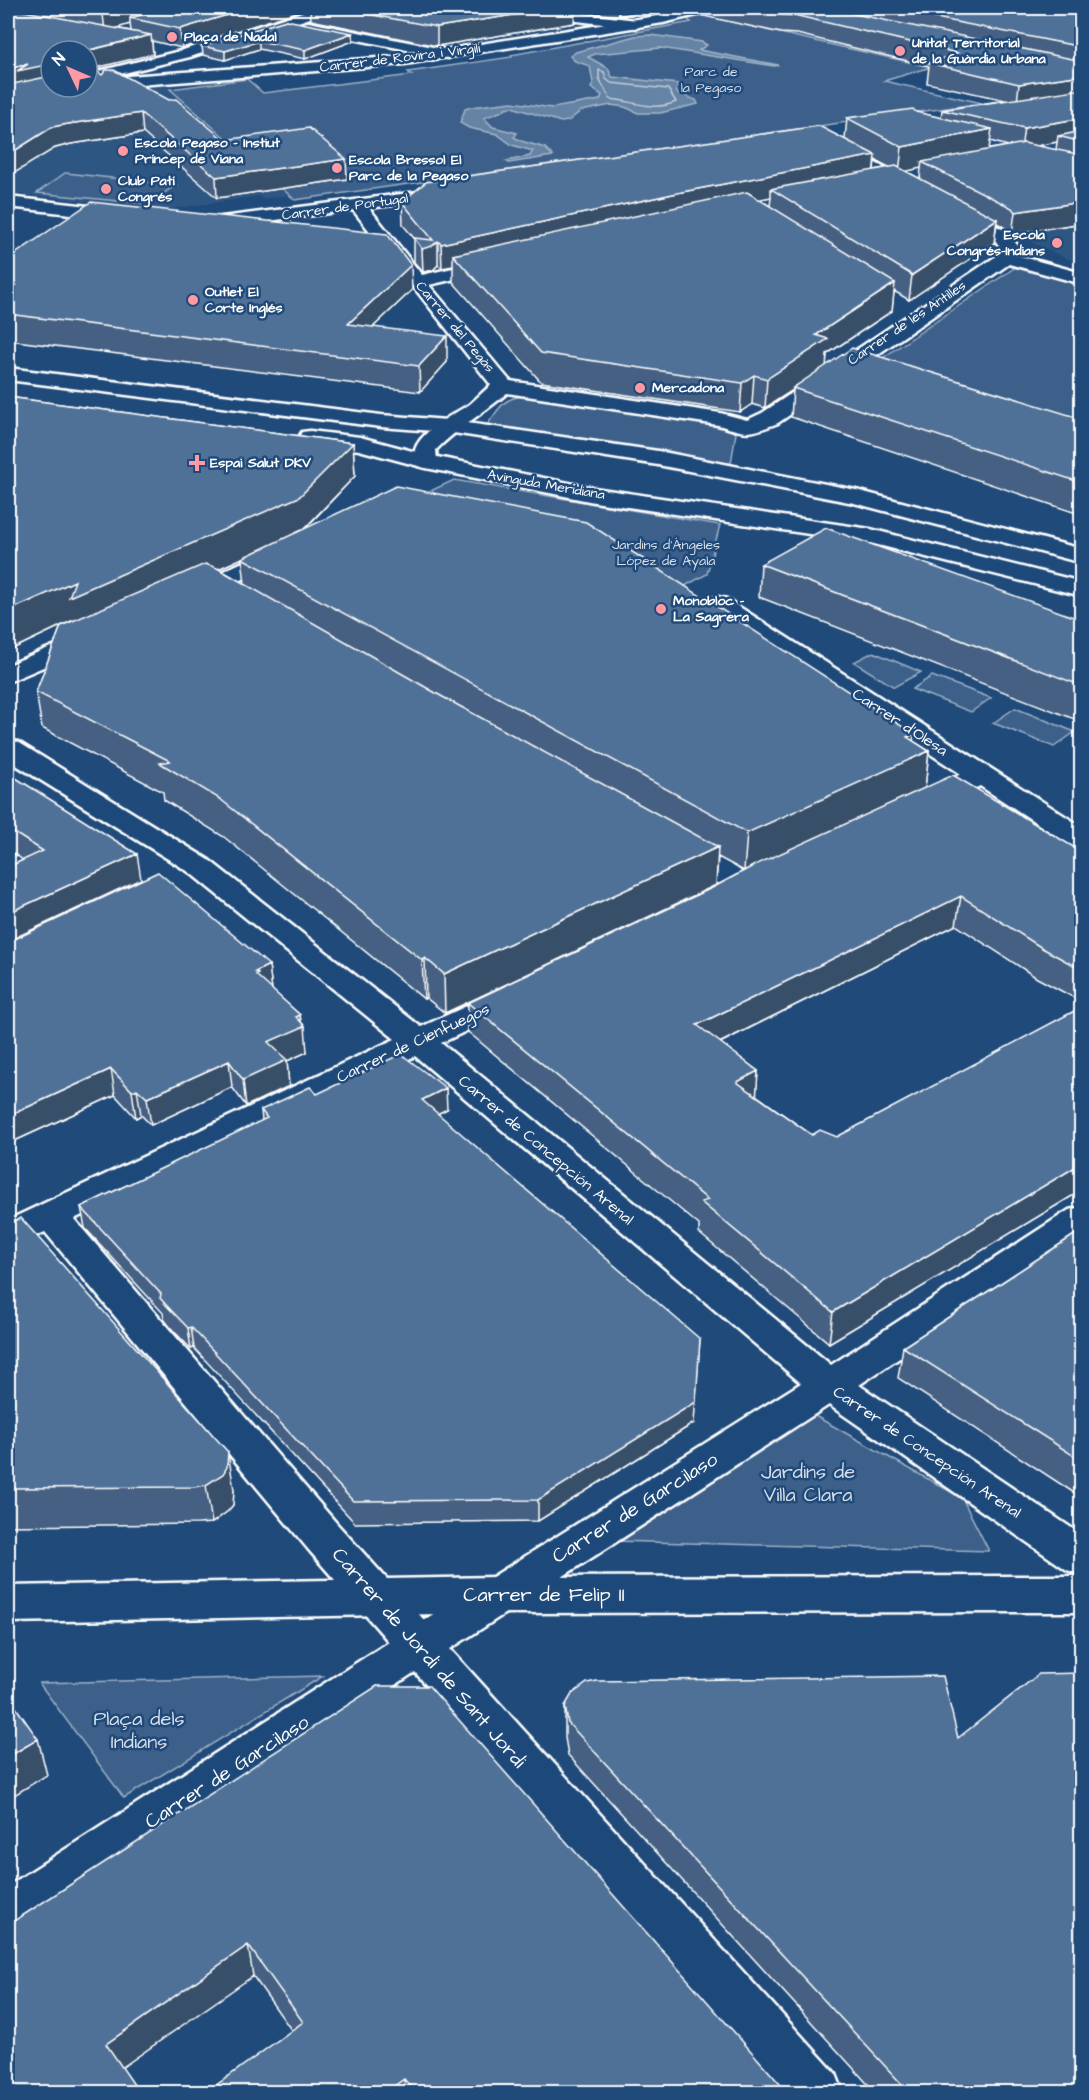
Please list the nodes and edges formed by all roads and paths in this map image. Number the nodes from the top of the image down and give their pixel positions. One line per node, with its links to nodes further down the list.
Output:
1 (327, 8): 4 (street)
2 (499, 8): 5 (street)
3 (709, 8): 5 (street, Carrer de Rovira i Virgili)
4 (284, 21): 7 (street); 8 (street)
5 (637, 24): 8 (street, Carrer de Rovira i Virgili)
6 (149, 47): 7 (street)
7 (185, 54): 9 (street)
8 (448, 54): 10 (street, Carrer de Rovira i Virgili)
9 (99, 75)
10 (99, 83)
11 (844, 137): 13 (street)
12 (921, 176): 13 (street)
13 (900, 180): 14 (street); 20 (street)
14 (866, 186)
15 (464, 190): 17 (street, Carrer de Portugal)
16 (8, 202): 18 (street)
17 (358, 206): 19 (street, Carrer de Portugal); 23 (street, Carrer del Pegàs)
18 (146, 217)
19 (192, 222)
20 (1006, 258): 22 (street); 24 (street, Carrer de les Antilles)
21 (511, 261): 23 (street)
22 (1082, 279)
23 (417, 282): 27 (street, Carrer del Pegàs)
24 (845, 366): 26 (street); 27 (street, Carrer de les Antilles)
25 (8, 374): 28 (street)
26 (870, 375)
27 (503, 386): 28 (street, Carrer del Pegàs)
28 (447, 426): 30 (street, Carrer del Pegàs); 32 (street)
29 (284, 434): 30 (street, Avinguda Meridiana)
30 (426, 461): 34 (street, Avinguda Meridiana)
31 (298, 544): 33 (street)
32 (1082, 556)
33 (208, 587): 35 (street); 36 (street)
34 (1082, 589)
35 (240, 600)
36 (175, 602)
37 (718, 603): 41 (street, Carrer d'Olesa)
38 (110, 630): 39 (street)
39 (8, 674)
40 (8, 748): 47 (street, Carrer de Concepción Arenal)
41 (982, 775): 42 (street); 44 (street, Carrer d'Olesa)
42 (902, 812)
43 (659, 838): 45 (street)
44 (1082, 840)
45 (711, 902)
46 (534, 986): 47 (street, Carrer de Cienfuegos)
47 (418, 1041): 48 (street, Carrer de Cienfuegos); 51 (street, Carrer de Concepción Arenal)
48 (50, 1214): 50 (street, Carrer de Cienfuegos); 55 (street, Carrer de Jordi de Sant Jordi)
49 (1082, 1220): 51 (street, Carrer de Garcilaso)
50 (8, 1235)
51 (829, 1385): 52 (street, Carrer de Concepción Arenal); 54 (street, Carrer de Garcilaso)
52 (1082, 1558)
53 (1082, 1594): 54 (street, Carrer de Felip II)
54 (497, 1595): 55 (street, Carrer de Felip II); 57 (street, Carrer de Garcilaso)
55 (376, 1597): 56 (street, Carrer de Felip II); 57 (street, Carrer de Jordi de Sant Jordi)
56 (8, 1604)
57 (420, 1645): 58 (street, Carrer de Garcilaso); 59 (street, Carrer de Jordi de Sant Jordi)
58 (8, 1914)
59 (817, 2092)

